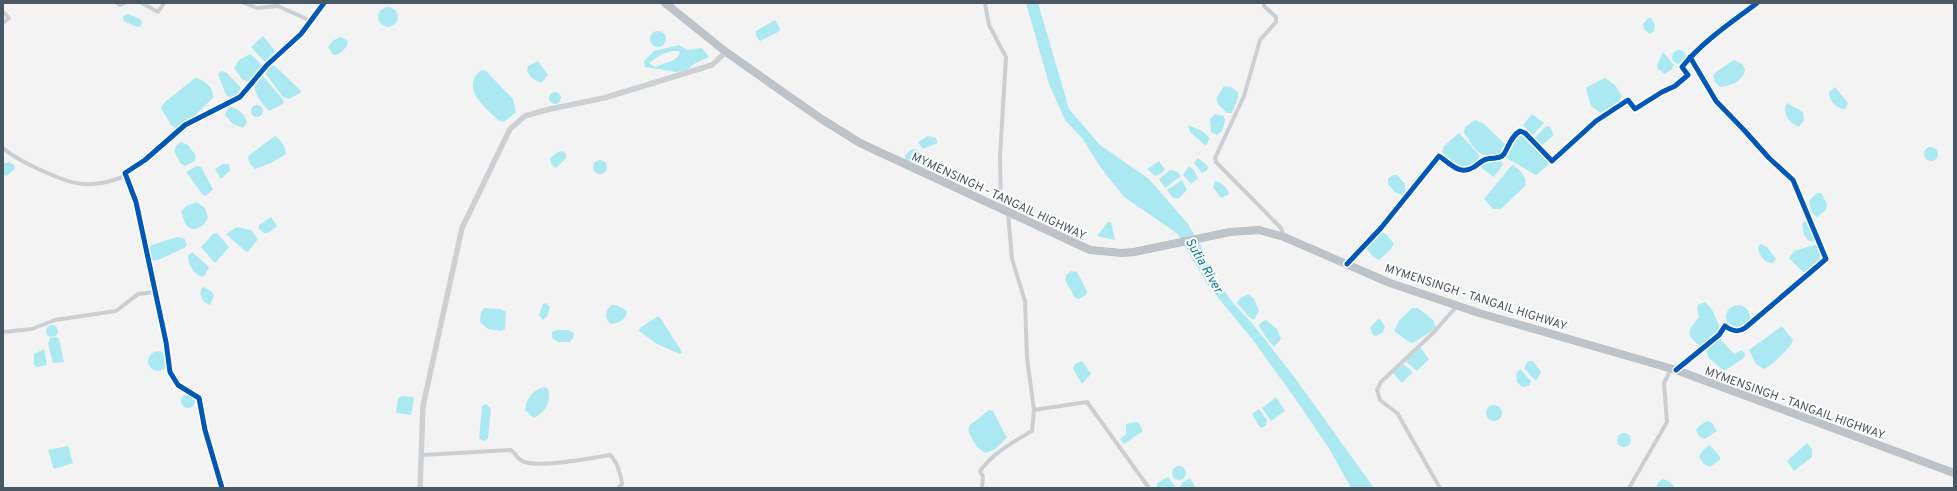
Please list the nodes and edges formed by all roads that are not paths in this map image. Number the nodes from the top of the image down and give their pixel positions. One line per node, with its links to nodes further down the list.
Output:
1 (118, 3): 2 (street)
2 (126, 3)
3 (142, 3): 4 (street)
4 (164, 3)
5 (244, 3): 12 (street)
6 (324, 3): 12 (street)
7 (665, 3): 14 (highway, MYMENSINGH - TANGAIL HIGHWAY)
8 (984, 3): 18 (street)
9 (1264, 3): 19 (street)
10 (1757, 3): 15 (street)
11 (3, 12): 13 (street)
12 (311, 21): 17 (street)
13 (3, 23)
14 (726, 52): 18 (highway, MYMENSINGH - TANGAIL HIGHWAY); 26 (main road)
15 (1690, 57): 20 (street); 24 (street)
16 (3, 148): 17 (street)
17 (126, 176): 21 (street)
18 (1004, 211): 19 (highway, MYMENSINGH - TANGAIL HIGHWAY); 25 (street)
19 (1284, 237): 20 (highway, MYMENSINGH - TANGAIL HIGHWAY)
20 (1347, 264): 22 (highway, MYMENSINGH - TANGAIL HIGHWAY)
21 (154, 292): 23 (street); 28 (street)
22 (1457, 306): 24 (highway, MYMENSINGH - TANGAIL HIGHWAY); 33 (street)
23 (3, 332)
24 (1674, 370): 27 (highway, MYMENSINGH - TANGAIL HIGHWAY); 34 (street)
25 (1034, 410): 31 (street); 32 (street)
26 (422, 455): 29 (main road); 30 (street)
27 (1954, 474)
28 (222, 488)
29 (420, 488)
30 (618, 488)
31 (982, 488)
32 (1149, 488)
33 (1440, 488)
34 (1629, 488)

